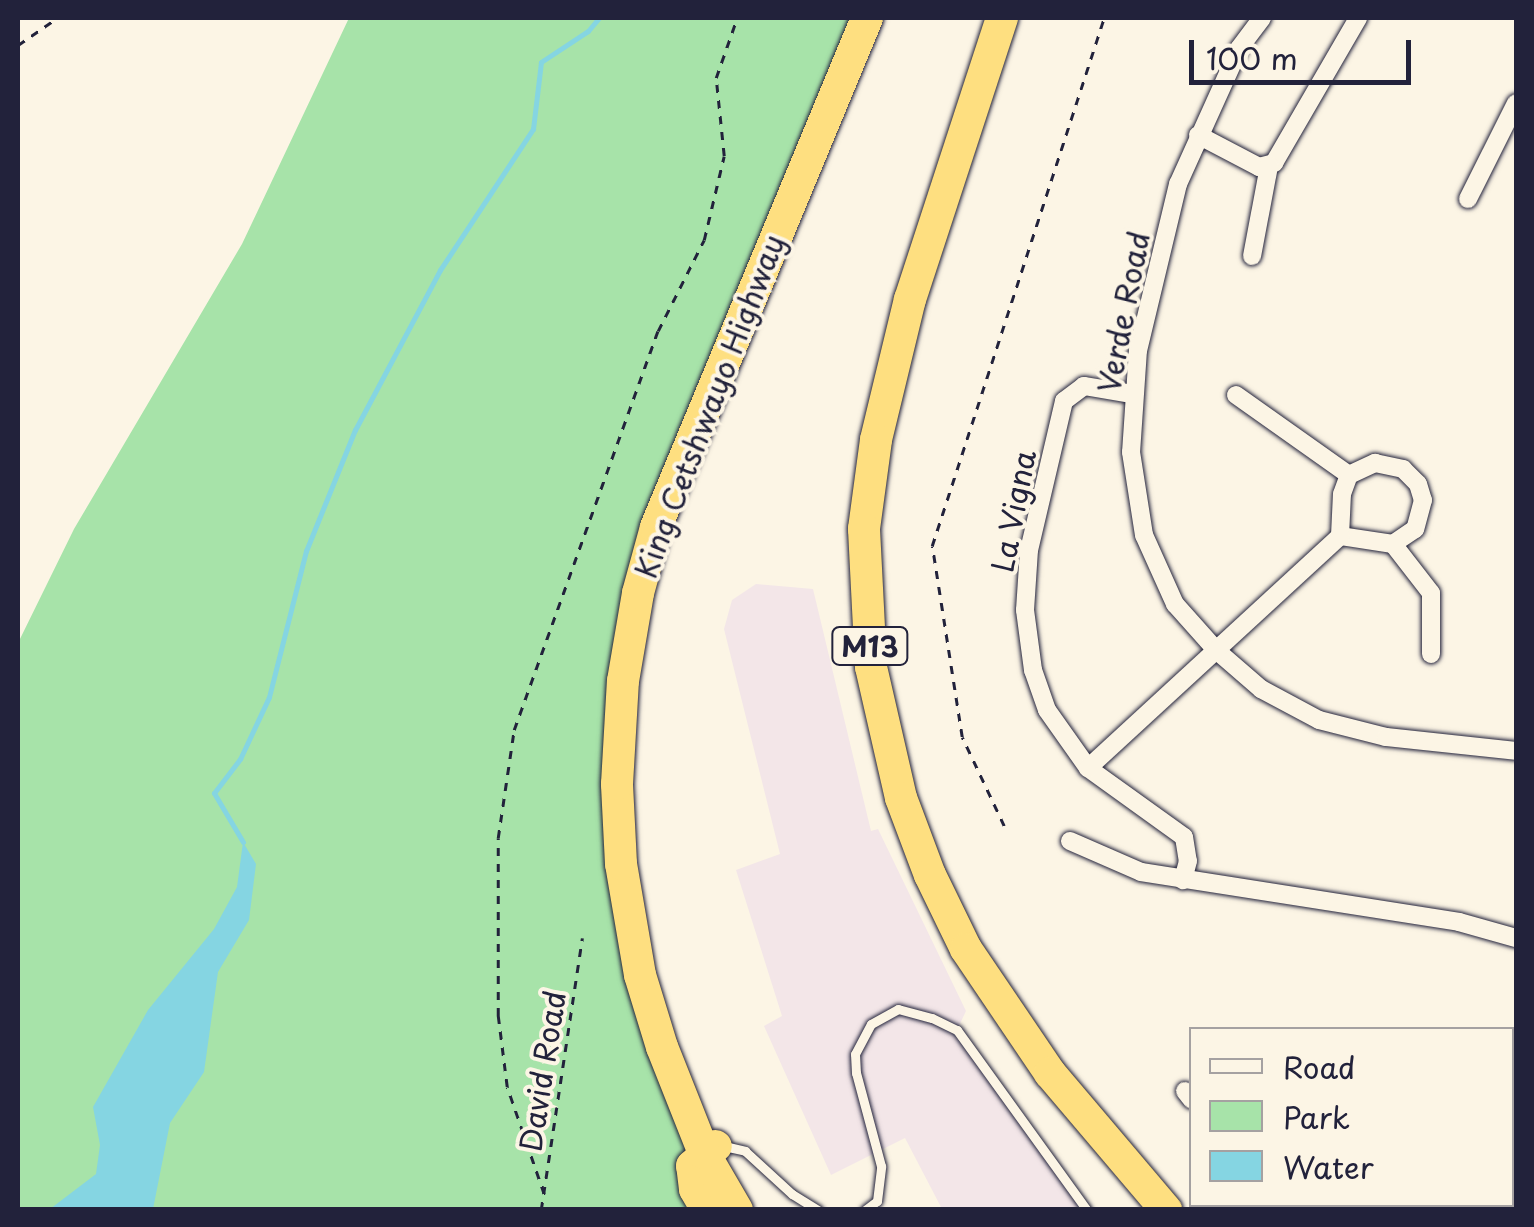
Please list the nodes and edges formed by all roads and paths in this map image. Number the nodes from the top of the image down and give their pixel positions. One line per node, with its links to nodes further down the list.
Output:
1 (57, 18): 8 (path)
2 (737, 18): 29 (path)
3 (867, 18): 28 (highway, King Cetshwayo Highway)
4 (1002, 18): 36 (highway, M13)
5 (1104, 18): 23 (path)
6 (1262, 18): 10 (street, Verde Road)
7 (1358, 18): 11 (street)
8 (18, 45)
9 (1516, 103): 12 (street)
10 (1198, 135): 11 (street); 14 (street, Verde Road)
11 (1269, 166): 13 (street)
12 (1468, 199)
13 (1252, 256)
14 (1132, 394): 19 (street, Verde Road); 22 (street, La Vigna)
15 (1236, 395): 16 (street)
16 (1349, 475): 17 (street); 18 (street)
17 (1340, 536): 18 (street); 19 (street)
18 (1393, 544): 20 (street)
19 (1216, 650): 21 (street, Verde Road); 22 (street)
20 (1431, 654)
21 (1516, 751)
22 (1088, 768): 25 (street, La Vigna)
23 (1004, 826)
24 (1070, 840): 25 (street)
25 (1183, 880): 27 (street)
26 (582, 938): 29 (path, David Road)
27 (1516, 938)
28 (710, 1149): 31 (highway); 32 (highway, King Cetshwayo Highway); 33 (lane)
29 (544, 1194): 30 (path, David Road)
30 (541, 1210)
31 (707, 1210)
32 (737, 1210)
33 (818, 1210)
34 (866, 1210): 35 (lane)
35 (1088, 1210)
36 (1166, 1210)

